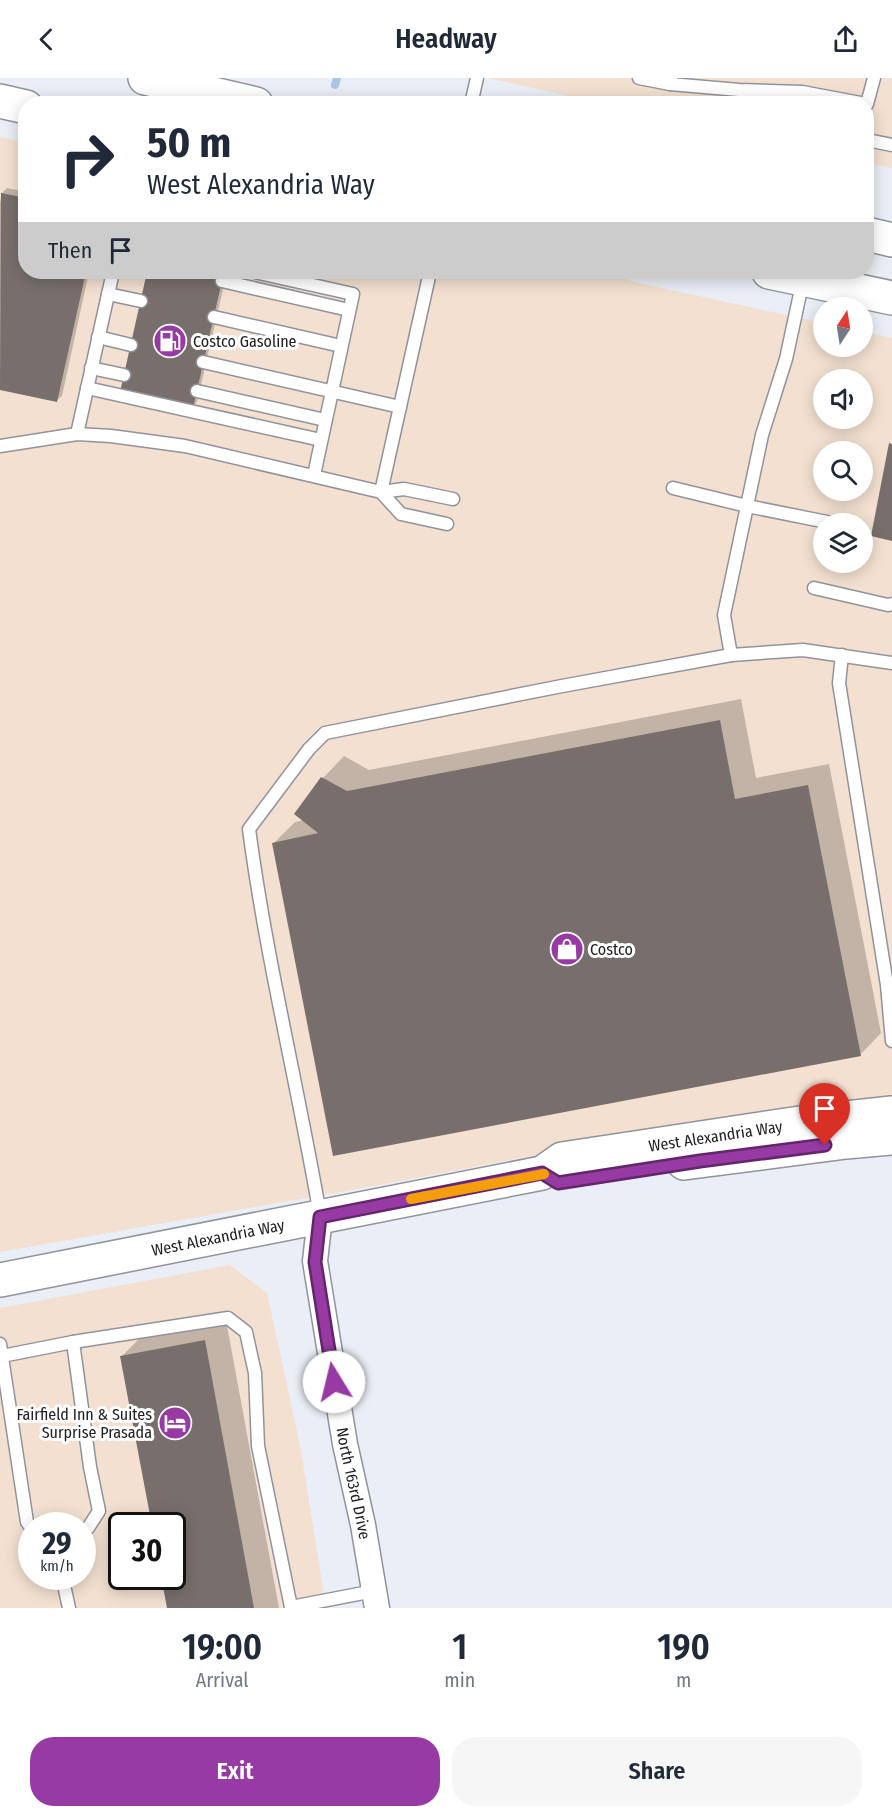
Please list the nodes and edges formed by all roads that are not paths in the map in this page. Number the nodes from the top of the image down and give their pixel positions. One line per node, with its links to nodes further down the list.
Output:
1 (145, 78): 6 (street)
2 (477, 78): 7 (lane)
3 (639, 78): 5 (lane)
4 (874, 78): 9 (lane)
5 (670, 81): 8 (lane)
6 (222, 96)
7 (473, 96)
8 (787, 96)
9 (868, 96)
10 (0, 101): 11 (street)
11 (18, 105)
12 (874, 141): 13 (lane)
13 (892, 145)
14 (874, 236): 15 (street)
15 (892, 240)
16 (111, 279): 21 (lane)
17 (286, 279): 24 (lane)
18 (428, 279): 35 (lane)
19 (803, 279): 22 (street); 44 (lane)
20 (222, 281): 24 (lane)
21 (108, 294): 23 (lane); 26 (lane)
22 (892, 298)
23 (141, 301)
24 (349, 310): 28 (lane)
25 (214, 316): 28 (lane)
26 (98, 338): 27 (lane); 30 (lane)
27 (131, 345)
28 (341, 346): 34 (lane)
29 (203, 362): 34 (lane)
30 (91, 368): 31 (lane); 32 (lane)
31 (124, 375)
32 (87, 388): 37 (lane); 38 (lane)
33 (197, 391): 36 (lane)
34 (331, 392): 35 (lane); 36 (lane)
35 (400, 407): 42 (lane)
36 (325, 420): 38 (lane)
37 (77, 434): 39 (lane); 40 (lane)
38 (321, 440): 40 (lane)
39 (0, 446)
40 (314, 476): 42 (lane)
41 (673, 488): 44 (lane)
42 (381, 492): 43 (lane); 46 (lane)
43 (453, 499)
44 (747, 506): 45 (lane); 50 (lane)
45 (813, 519)
46 (447, 524)
47 (814, 588): 48 (lane)
48 (892, 604)
49 (842, 655): 50 (lane); 51 (lane); 52 (lane)
50 (730, 656): 56 (lane)
51 (892, 663)
52 (892, 1041)
53 (892, 1113): 55 (street, West Alexandria Way)
54 (892, 1138): 55 (street, West Alexandria Way)
55 (542, 1173): 56 (street, West Alexandria Way)
56 (320, 1217): 57 (street, West Alexandria Way); 63 (street, North 163rd Drive)
57 (0, 1280)
58 (73, 1342): 59 (lane); 61 (lane); 63 (lane)
59 (1, 1350): 60 (lane)
60 (25, 1512)
61 (96, 1516)
62 (65, 1590): 64 (lane)
63 (375, 1600)
64 (69, 1608)

